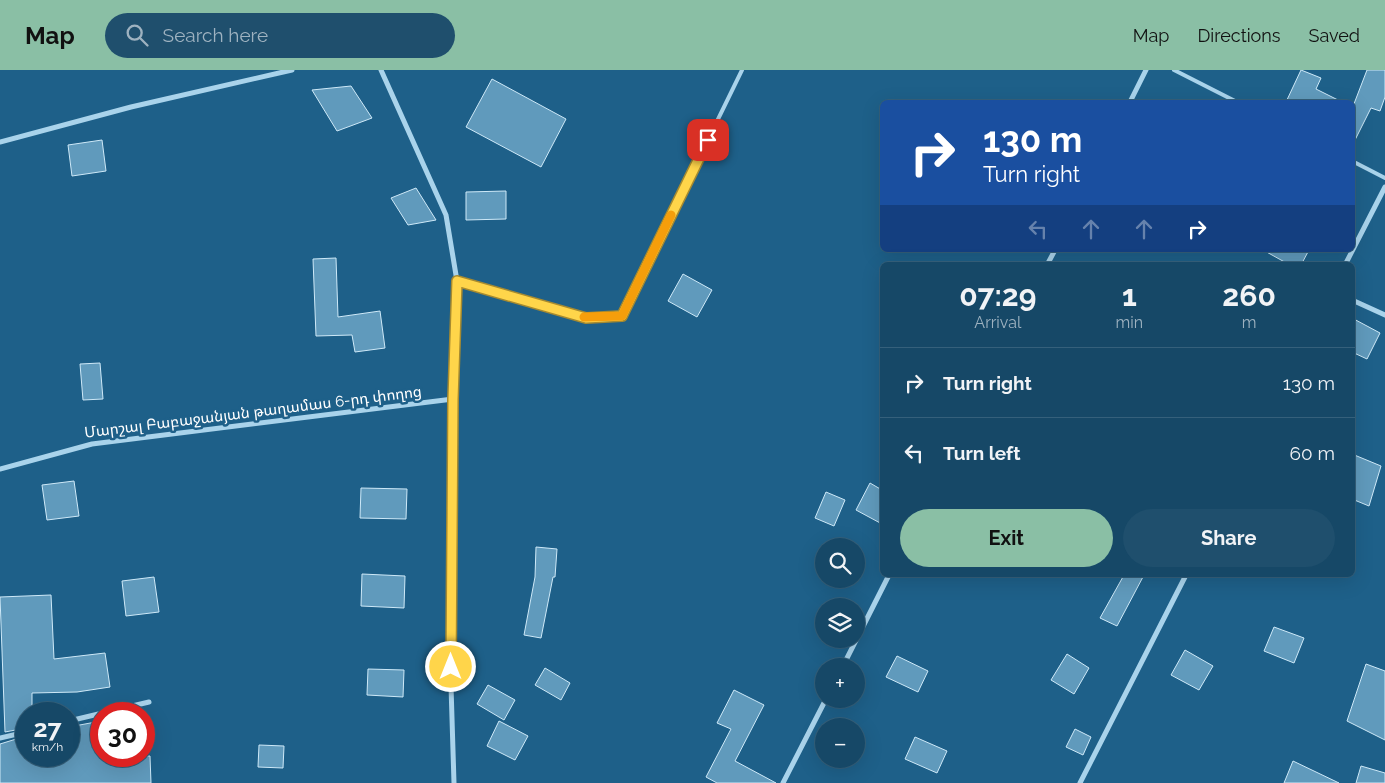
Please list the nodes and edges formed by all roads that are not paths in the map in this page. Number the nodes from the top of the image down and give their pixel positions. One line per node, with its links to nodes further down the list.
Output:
1 (292, 70): 8 (street)
2 (381, 70): 13 (street)
3 (742, 70): 13 (lane)
4 (1146, 70): 6 (street)
5 (1174, 70): 7 (lane)
6 (1131, 100)
7 (1233, 100)
8 (0, 142)
9 (1355, 163): 10 (lane)
10 (1385, 178)
11 (1385, 187): 12 (street)
12 (1355, 246)
13 (457, 281): 16 (street)
14 (1355, 301): 15 (street)
15 (1385, 315)
16 (453, 399): 17 (street, Մարշալ Բաբաջանյան թաղամաս 6-րդ փողոց); 24 (street)
17 (0, 469)
18 (888, 577): 20 (street)
19 (1185, 577): 26 (street)
20 (847, 658)
21 (821, 708): 25 (street)
22 (15, 735): 23 (street)
23 (0, 738)
24 (454, 783)
25 (783, 783)
26 (1080, 783)

